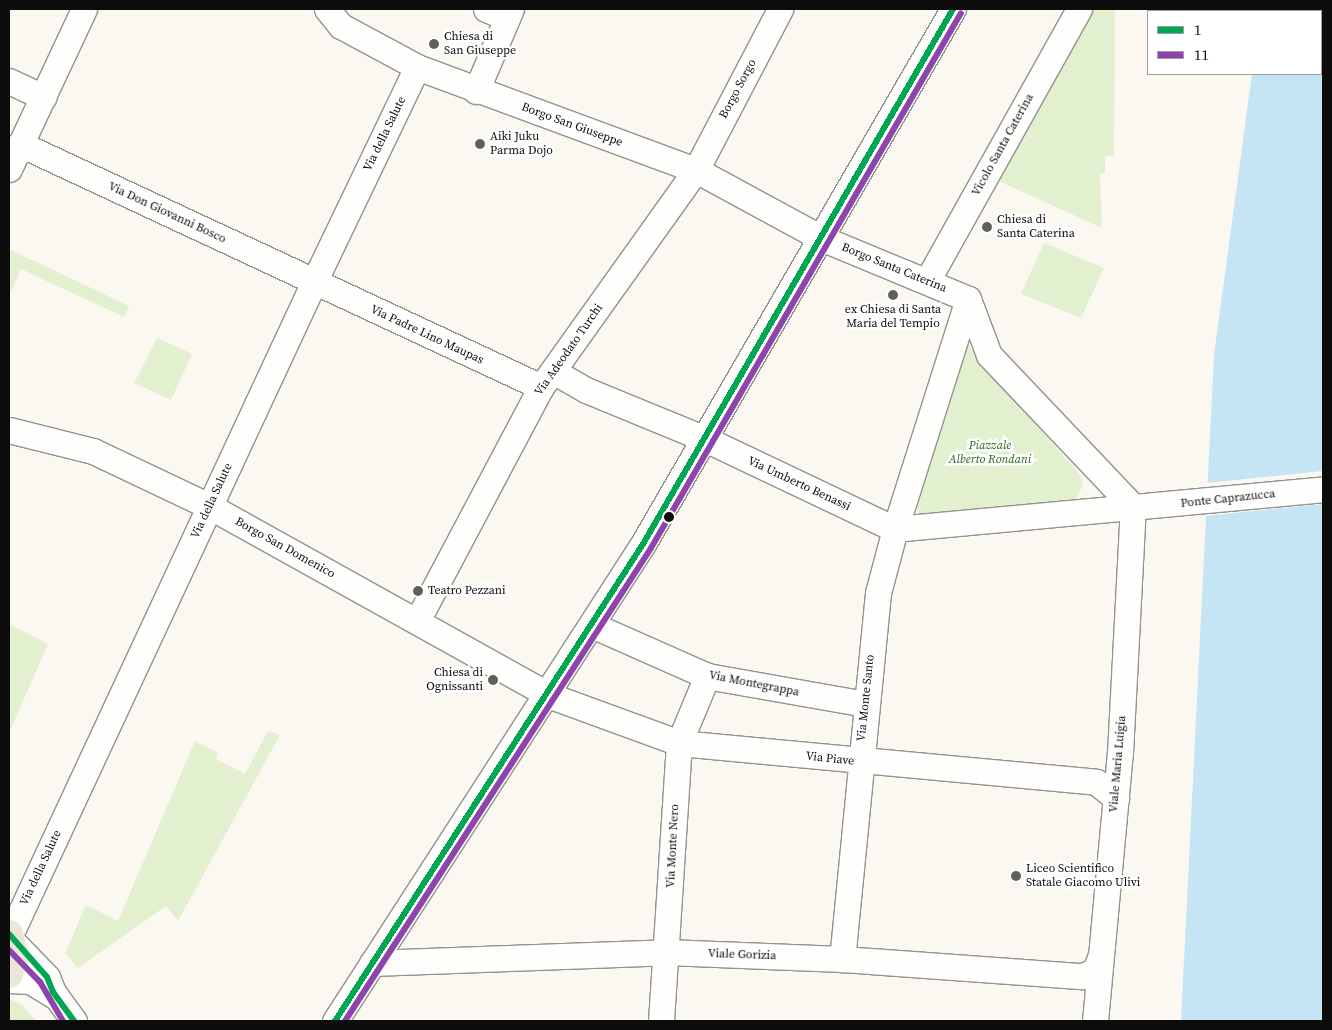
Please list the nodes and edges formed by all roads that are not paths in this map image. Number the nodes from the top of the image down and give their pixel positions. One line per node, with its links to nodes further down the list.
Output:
1 (84, 9): 10 (street)
2 (326, 9): 7 (street, Borgo San Giuseppe)
3 (780, 9): 13 (street, Borgo Sorgo)
4 (953, 9): 14 (street)
5 (1080, 9): 16 (street, Vicolo Santa Caterina)
6 (501, 12): 9 (street)
7 (418, 67): 9 (street, Borgo San Giuseppe); 15 (street, Via della Salute)
8 (9, 81): 10 (street)
9 (476, 91): 13 (street, Borgo San Giuseppe)
10 (42, 97): 11 (street)
11 (20, 144): 12 (street); 15 (street, Via Don Giovanni Bosco)
12 (9, 169)
13 (696, 170): 14 (street, Borgo San Giuseppe); 18 (street, Via Adeodato Turchi)
14 (821, 238): 16 (street, Borgo Santa Caterina); 20 (street)
15 (314, 282): 18 (street, Via Padre Lino Maupas); 22 (street, Via della Salute)
16 (926, 282): 17 (street, Borgo Santa Caterina)
17 (968, 299): 23 (street); 24 (street)
18 (547, 379): 20 (street, Via Padre Lino Maupas); 25 (street, Via Adeodato Turchi)
19 (9, 430): 22 (street, Borgo San Domenico)
20 (703, 438): 24 (street, Via Umberto Benassi); 26 (street)
21 (1323, 489): 23 (street, Ponte Caprazucca)
22 (209, 506): 25 (street, Borgo San Domenico); 33 (street, Via della Salute)
23 (1133, 507): 24 (street); 32 (street, Viale Maria Luigia)
24 (895, 529): 29 (street, Via Monte Santo)
25 (417, 621): 28 (street, Borgo San Domenico)
26 (592, 625): 27 (street, Via Montegrappa); 28 (street)
27 (707, 676): 29 (street, Via Montegrappa); 30 (street, Via Monte Nero)
28 (548, 695): 30 (street, Via Piave); 37 (street)
29 (865, 704): 31 (street, Via Monte Santo)
30 (679, 743): 31 (street, Via Piave); 34 (street, Via Monte Nero)
31 (860, 762): 32 (street, Via Piave); 36 (street, Via Monte Santo)
32 (1116, 798): 35 (street, Viale Maria Luigia)
33 (10, 937): 38 (main road); 40 (street)
34 (666, 952): 36 (street, Viale Gorizia); 37 (street, Viale Gorizia); 43 (street, Via Monte Nero)
35 (1100, 957): 36 (street, Viale Gorizia); 44 (street, Viale Maria Luigia)
36 (842, 959)
37 (372, 963): 42 (street)
38 (9, 974)
39 (9, 980): 40 (street)
40 (57, 997): 41 (street)
41 (74, 1021)
42 (335, 1021)
43 (661, 1021)
44 (1095, 1021)

